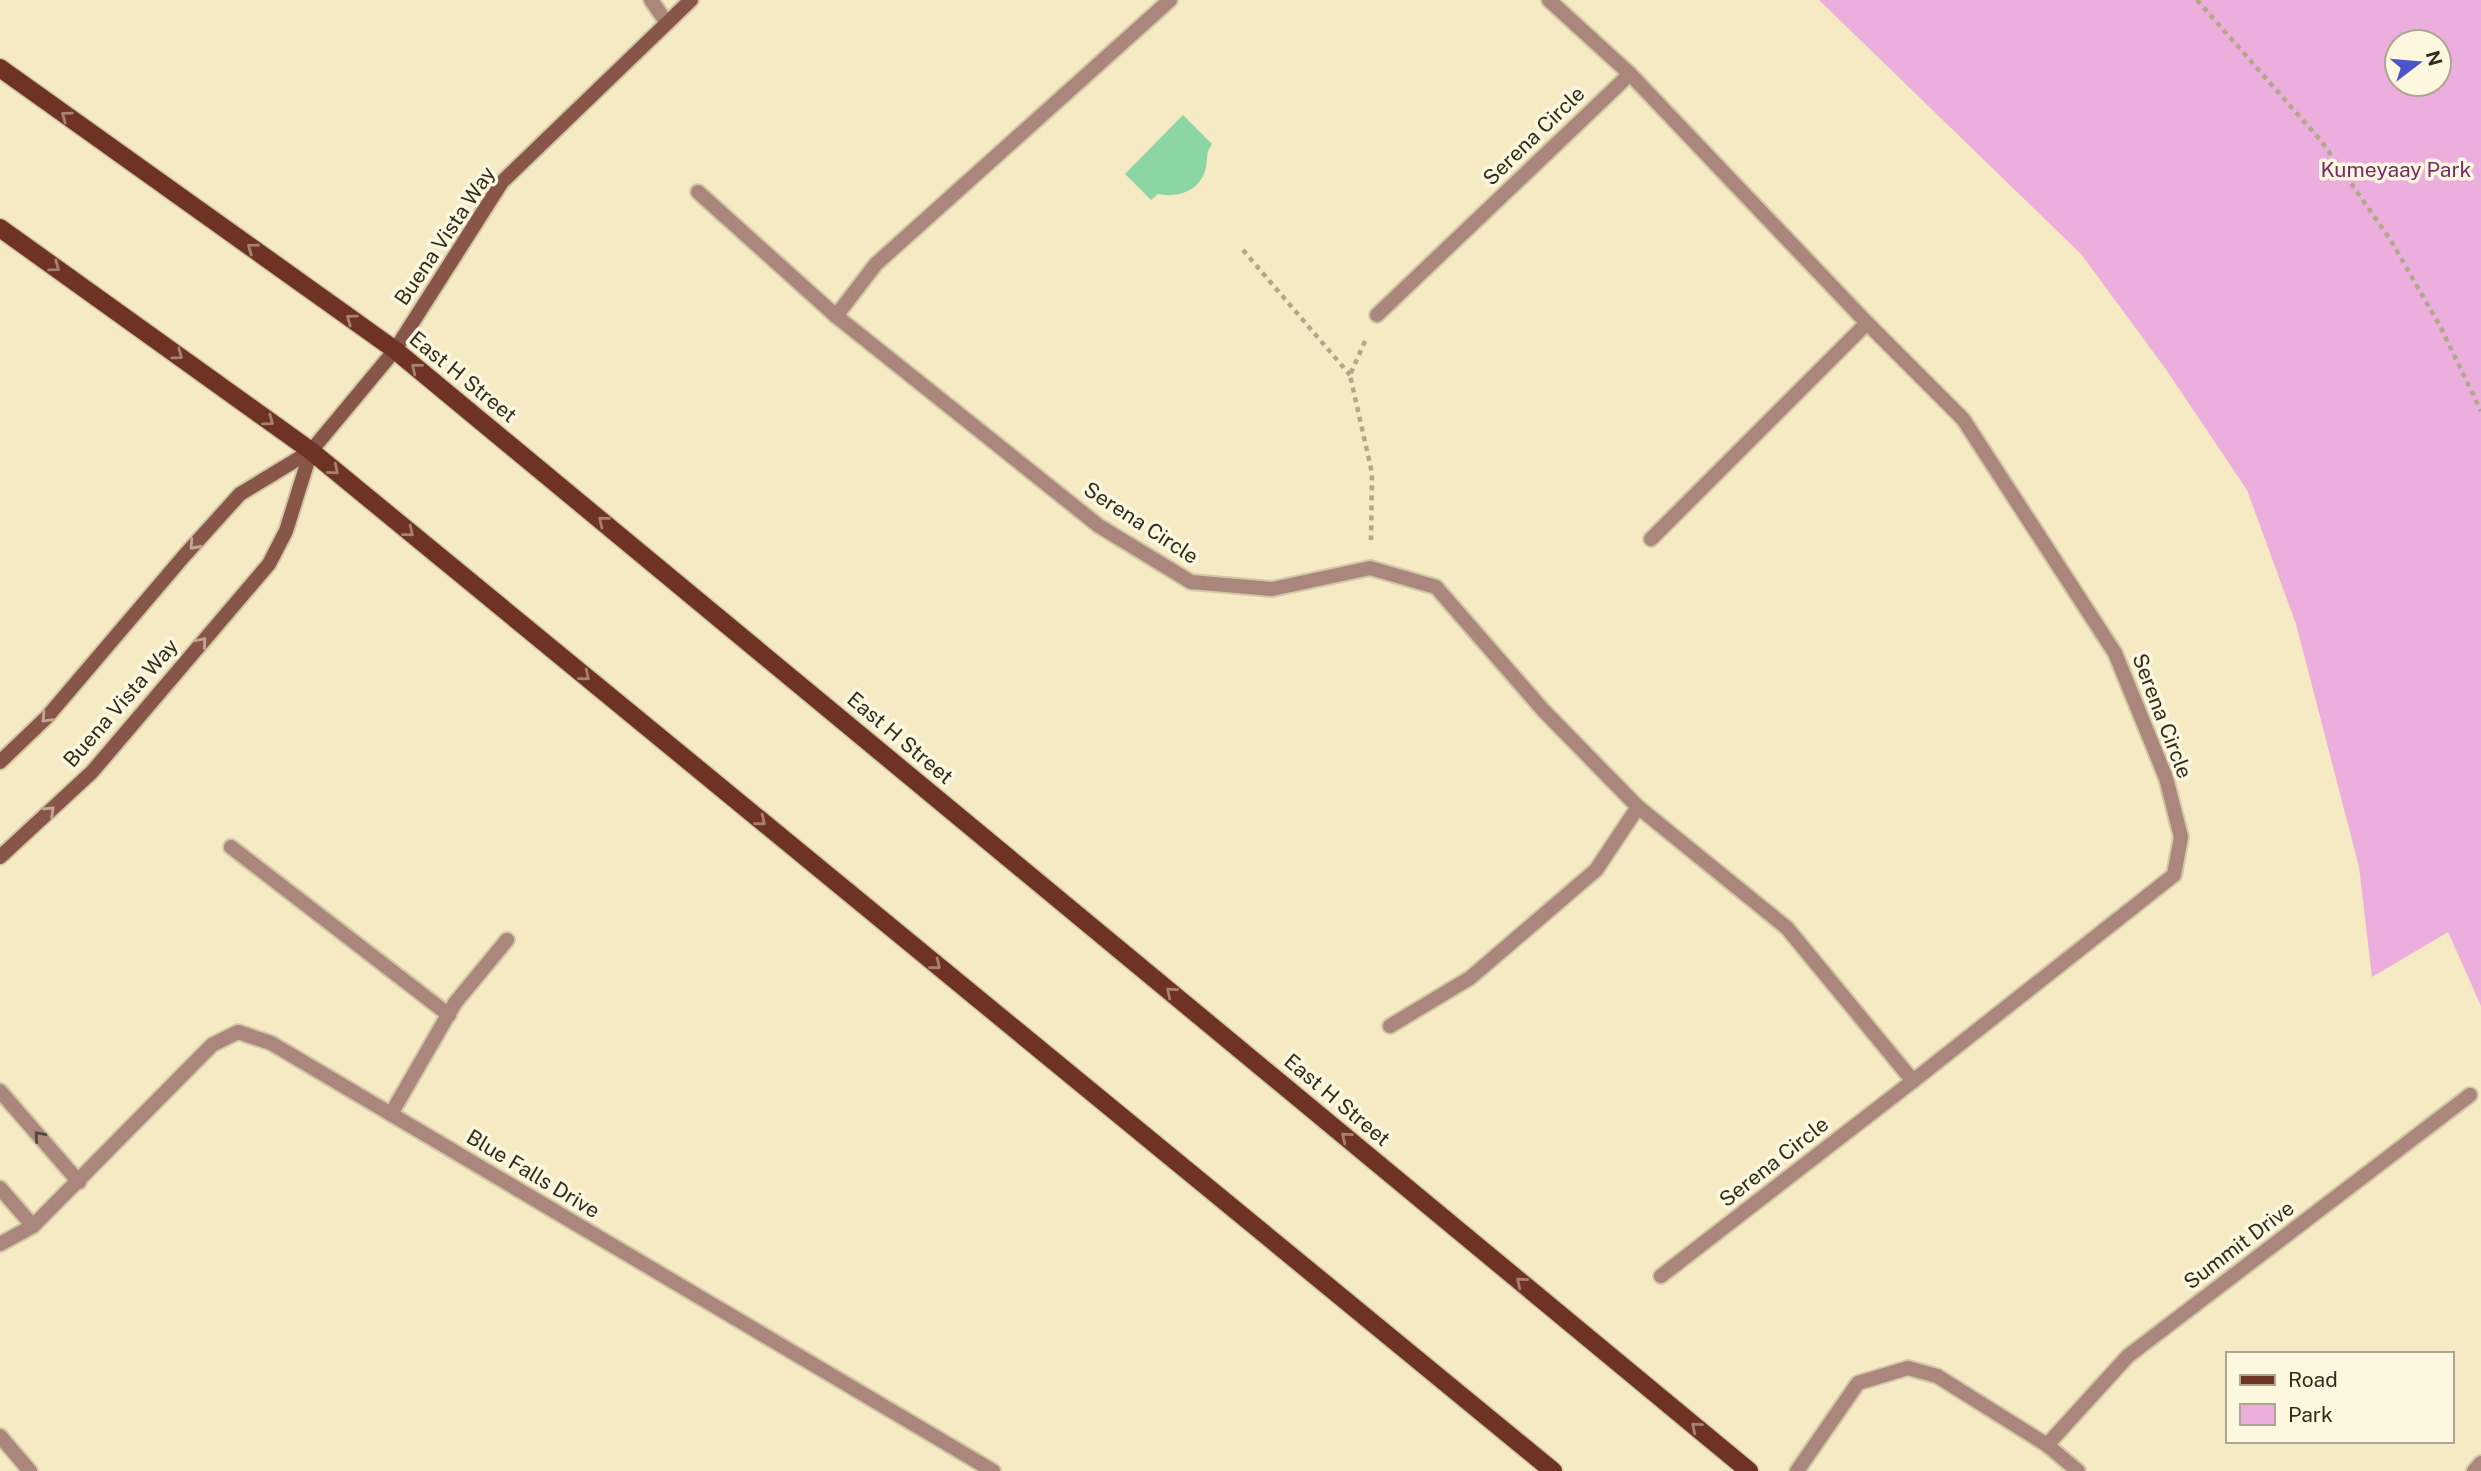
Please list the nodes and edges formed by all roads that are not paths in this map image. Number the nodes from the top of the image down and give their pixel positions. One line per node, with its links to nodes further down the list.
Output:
1 (651, 0): 5 (street)
2 (691, 0): 5 (street, Buena Vista Way)
3 (1170, 0): 11 (street)
4 (1549, 0): 7 (street, Serena Circle)
5 (667, 23): 13 (street, Buena Vista Way)
6 (0, 68): 13 (main road, East H Street, one-way to 6)
7 (1630, 74): 10 (street, Serena Circle); 12 (street, Serena Circle)
8 (698, 192): 11 (street, Serena Circle)
9 (0, 228): 14 (main road, one-way to 14)
10 (1377, 314)
11 (836, 316): 17 (street, Serena Circle)
12 (1867, 323): 15 (street); 23 (street, Serena Circle)
13 (395, 350): 14 (street, Buena Vista Way); 38 (main road, East H Street, one-way to 13)
14 (311, 451): 16 (street, Buena Vista Way, one-way to 16); 19 (street, Buena Vista Way, one-way to 14); 37 (main road, one-way to 37)
15 (1651, 538)
16 (0, 762)
17 (1638, 807): 22 (street); 23 (street, Serena Circle)
18 (231, 846): 21 (street)
19 (0, 858)
20 (507, 940): 21 (street)
21 (449, 1015): 26 (street)
22 (1391, 1026)
23 (1913, 1081): 31 (street, Serena Circle)
24 (0, 1091): 27 (street, one-way to 24)
25 (2470, 1095): 33 (street, Summit Drive)
26 (391, 1114): 27 (street, Blue Falls Drive); 36 (street, Blue Falls Drive)
27 (79, 1182): 29 (street, Blue Falls Drive)
28 (0, 1188): 29 (street)
29 (33, 1226): 30 (street, Blue Falls Drive)
30 (0, 1244)
31 (1661, 1276)
32 (0, 1436): 35 (street)
33 (2047, 1445): 39 (street); 40 (street)
34 (2481, 1463): 41 (street)
35 (30, 1471)
36 (993, 1471)
37 (1553, 1471)
38 (1749, 1471)
39 (1797, 1471)
40 (2078, 1471)
41 (2474, 1471)

